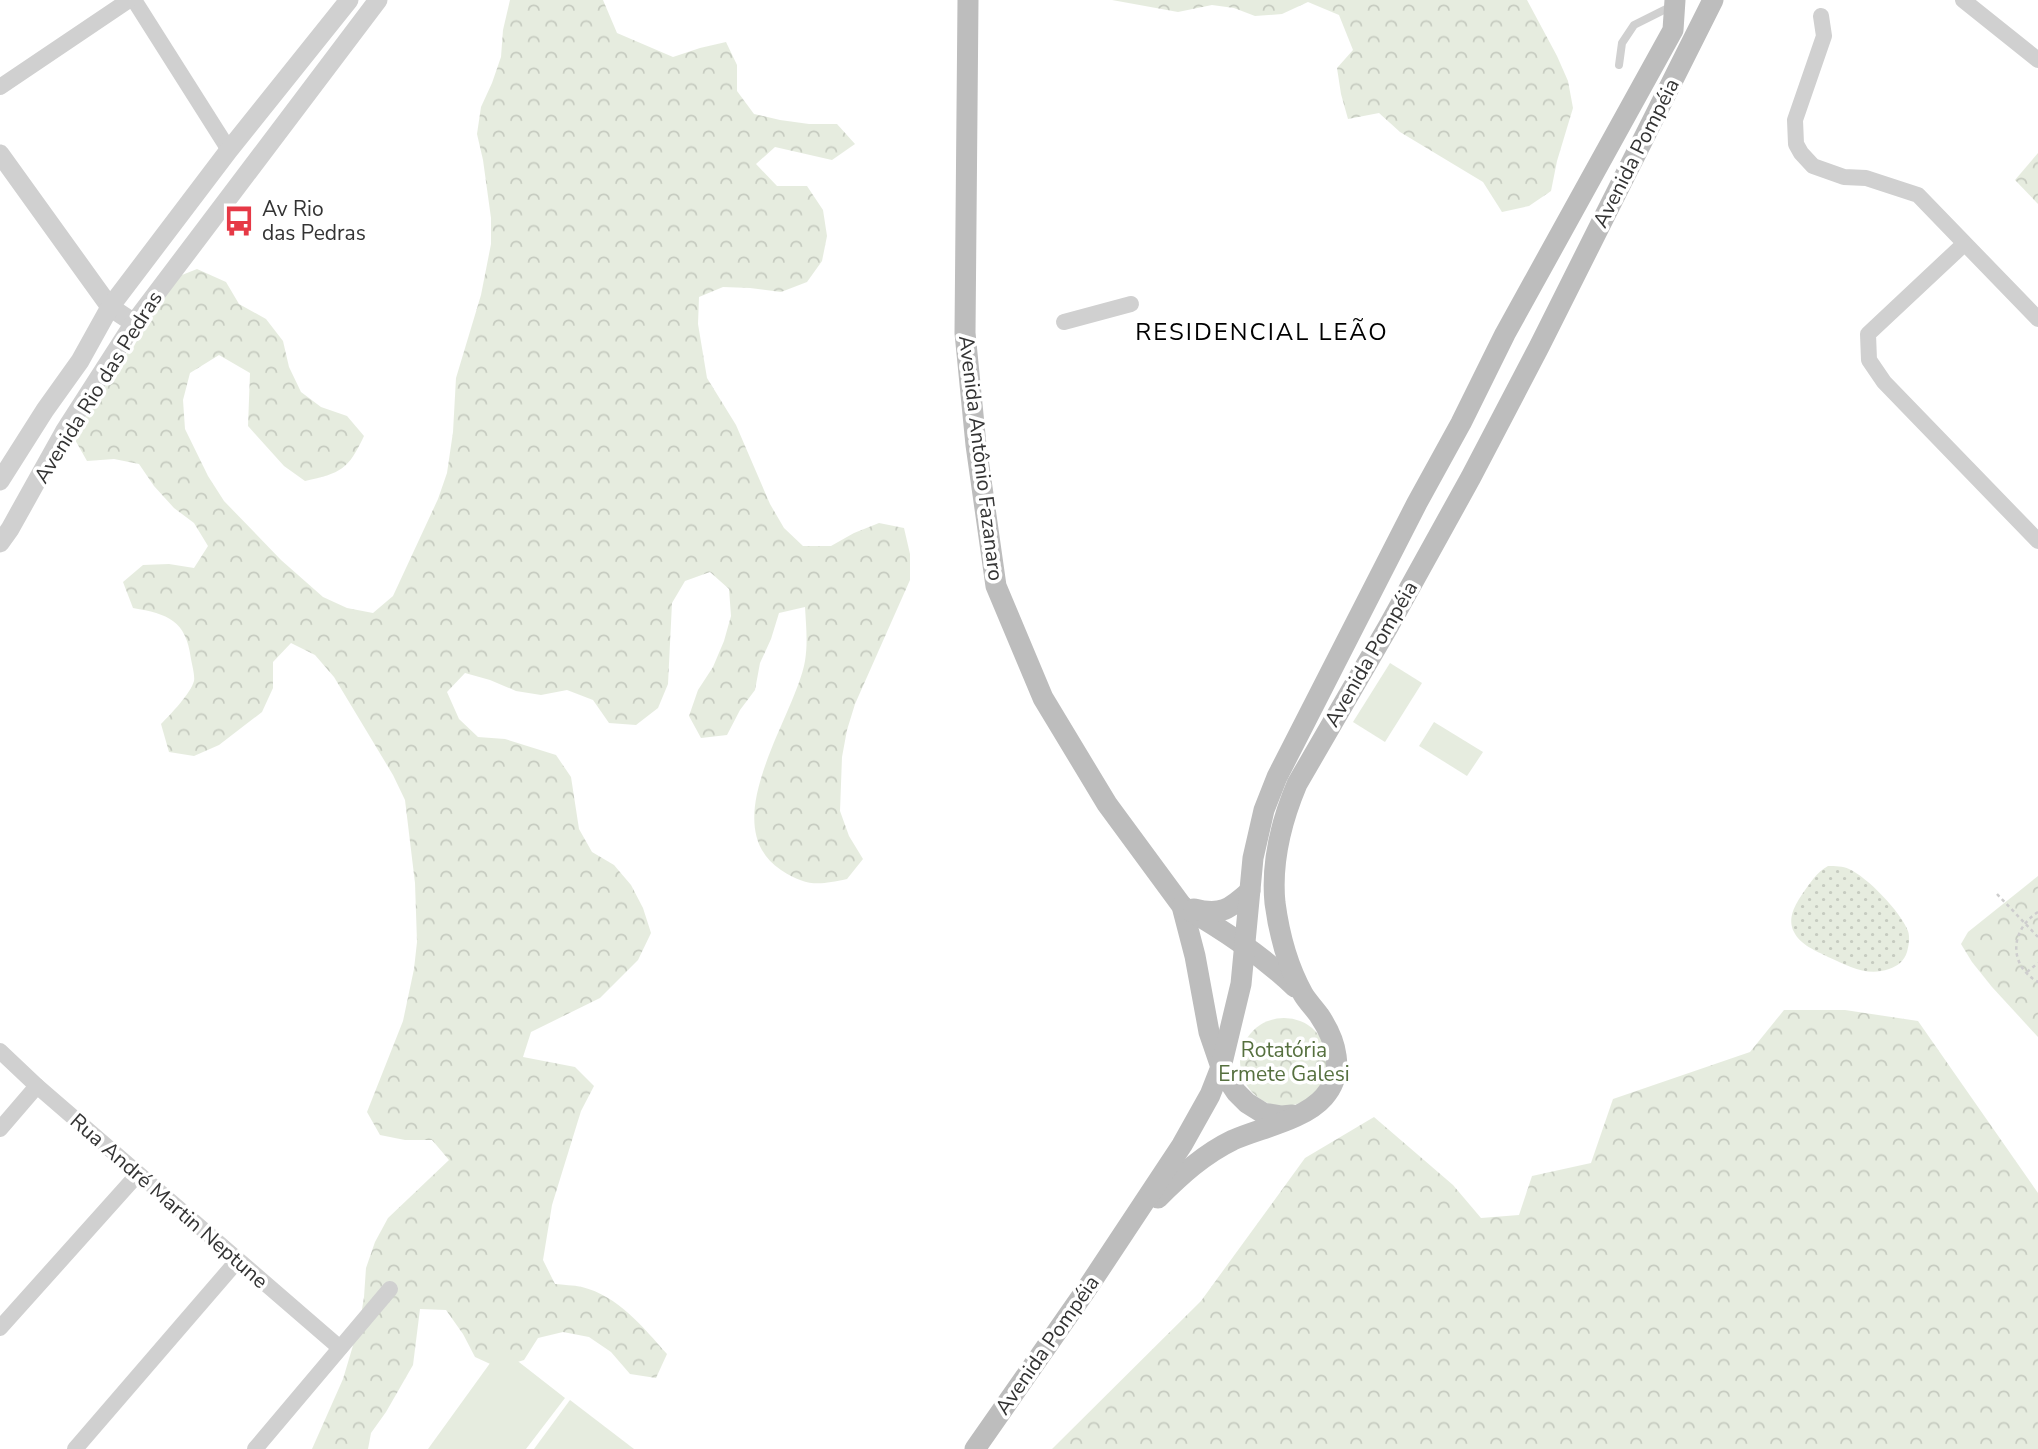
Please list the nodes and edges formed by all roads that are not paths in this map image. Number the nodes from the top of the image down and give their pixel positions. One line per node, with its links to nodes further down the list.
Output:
1 (131, 0): 11 (street); 12 (street)
2 (349, 0): 12 (street, Avenida Rio das Pedras)
3 (378, 0): 21 (street, Avenida Rio das Pedras)
4 (968, 0): 28 (main road, Avenida Antônio Fazanaro)
5 (1713, 0): 16 (main road, Avenida Pompéia)
6 (1963, 0): 9 (street)
7 (1675, 2): 10 (lane); 15 (main road, Avenida Pompéia)
8 (1821, 16): 14 (street)
9 (2038, 60)
10 (1619, 65)
11 (0, 87)
12 (229, 150): 18 (street, Avenida Rio das Pedras)
13 (0, 154): 18 (street)
14 (1964, 244): 19 (street); 25 (street)
15 (1549, 256): 16 (main road); 22 (main road, Avenida Pompéia)
16 (1577, 272): 24 (main road, Avenida Pompéia)
17 (1131, 304): 20 (street)
18 (110, 307): 21 (street); 23 (street, Avenida Rio das Pedras)
19 (2038, 319)
20 (1064, 322)
21 (134, 323): 26 (street, Avenida Rio das Pedras)
22 (1461, 423): 24 (main road); 27 (main road, Avenida Pompéia)
23 (1, 477)
24 (1471, 477): 30 (main road, Avenida Pompéia)
25 (2038, 541)
26 (0, 543)
27 (1250, 891): 28 (main road); 29 (main road, Avenida Pompéia)
28 (1182, 906): 29 (main road, Avenida Antônio Fazanaro); 32 (main road, Avenida Antônio Fazanaro)
29 (1244, 944): 30 (main road, Avenida Antônio Fazanaro); 32 (main road, Avenida Pompéia)
30 (1304, 995): 34 (main road, Avenida Pompéia)
31 (0, 1051): 33 (street, Rua André Martin Neptune)
32 (1221, 1067): 34 (main road, Avenida Antônio Fazanaro); 37 (main road, Avenida Pompéia)
33 (37, 1086): 35 (street); 36 (street, Rua André Martin Neptune)
34 (1301, 1113): 37 (main road, Avenida Pompéia)
35 (0, 1129)
36 (138, 1174): 38 (street, Rua André Martin Neptune); 40 (street)
37 (1119, 1241): 44 (main road, Avenida Pompéia)
38 (238, 1260): 41 (street, Rua André Martin Neptune); 42 (street)
39 (390, 1289): 41 (street)
40 (0, 1328)
41 (340, 1348): 43 (street)
42 (75, 1449)
43 (254, 1449)
44 (975, 1449)

